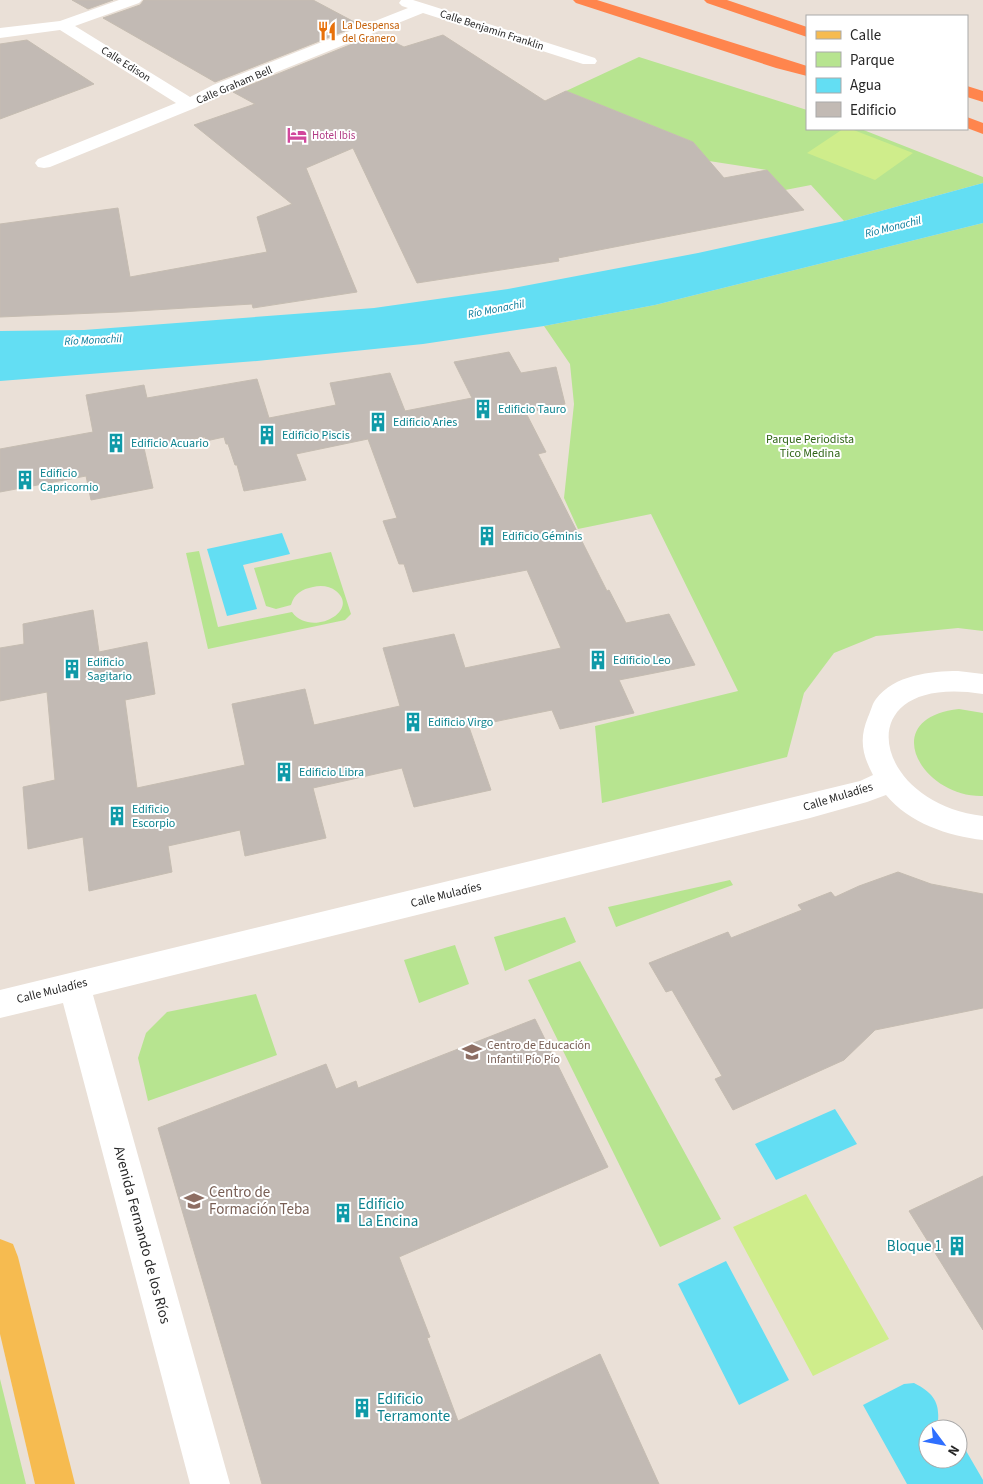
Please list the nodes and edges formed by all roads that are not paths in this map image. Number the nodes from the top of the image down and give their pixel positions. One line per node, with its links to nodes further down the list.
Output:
1 (134, 0): 7 (street)
2 (395, 0): 5 (street, Calle Benjamin Franklin)
3 (581, 0): 14 (highway)
4 (712, 0): 9 (highway)
5 (424, 8): 13 (street, Calle Benjamin Franklin); 17 (street, Calle Graham Bell)
6 (0, 16): 8 (street)
7 (63, 25): 8 (street); 17 (street, Calle Edison)
8 (16, 31): 10 (street)
9 (806, 32)
10 (0, 33)
11 (767, 44): 12 (highway)
12 (806, 58)
13 (589, 61)
14 (806, 71)
15 (968, 91): 16 (highway)
16 (983, 98)
17 (189, 104): 20 (street, Calle Graham Bell)
18 (968, 122): 19 (highway)
19 (983, 129)
20 (44, 163)
21 (983, 684): 22 (street)
22 (889, 780): 23 (street); 24 (street, Calle Muladíes)
23 (983, 828)
24 (74, 985): 25 (street, Calle Muladíes); 28 (street, Avenida Fernando de los Ríos)
25 (0, 1004)
26 (0, 1257): 27 (main road)
27 (55, 1484)
28 (210, 1484)

